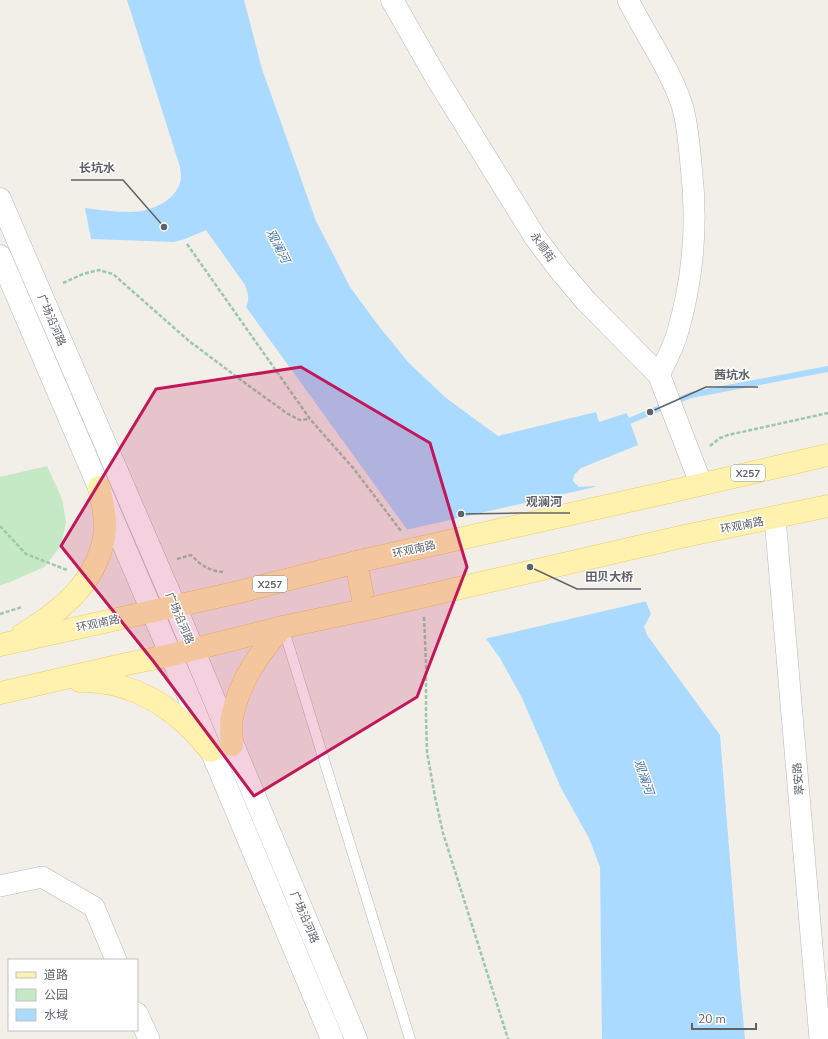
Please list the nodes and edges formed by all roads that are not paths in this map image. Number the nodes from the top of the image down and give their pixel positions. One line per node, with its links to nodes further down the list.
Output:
1 (392, 0): 5 (street, 永顺街)
2 (628, 0): 5 (street)
3 (0, 199): 12 (street, 广场沿河路)
4 (0, 256): 8 (street, 广场沿河路)
5 (662, 383): 7 (street, 永顺街)
6 (828, 455): 7 (main road, 环观南路 / X257)
7 (701, 484): 11 (main road, 环观南路 / X257, bridge)
8 (99, 487): 14 (street, 广场沿河路); 16 (main road)
9 (828, 506): 10 (main road, 环观南路)
10 (775, 518): 13 (main road, 环观南路, bridge); 30 (street, 翠安路)
11 (360, 561): 12 (main road, 环观南路 / X257); 13 (main road)
12 (175, 606): 14 (main road, 环观南路 / X257); 17 (street, 广场沿河路)
13 (369, 609): 15 (main road, 环观南路)
14 (152, 611): 16 (main road, 环观南路 / X257); 18 (street, 广场沿河路)
15 (283, 627): 17 (main road, 环观南路); 21 (main road); 29 (lane)
16 (4, 644)
17 (193, 650): 18 (main road, 环观南路); 21 (street, 广场沿河路)
18 (171, 655): 19 (main road, 环观南路); 22 (street, 广场沿河路)
19 (51, 682): 20 (main road, 环观南路); 22 (main road)
20 (0, 693)
21 (232, 744): 28 (street, 广场沿河路)
22 (211, 751): 27 (street, 广场沿河路)
23 (0, 886): 24 (street)
24 (116, 959)
25 (138, 1015): 26 (street)
26 (149, 1039)
27 (332, 1039)
28 (356, 1039)
29 (410, 1039)
30 (820, 1039)

